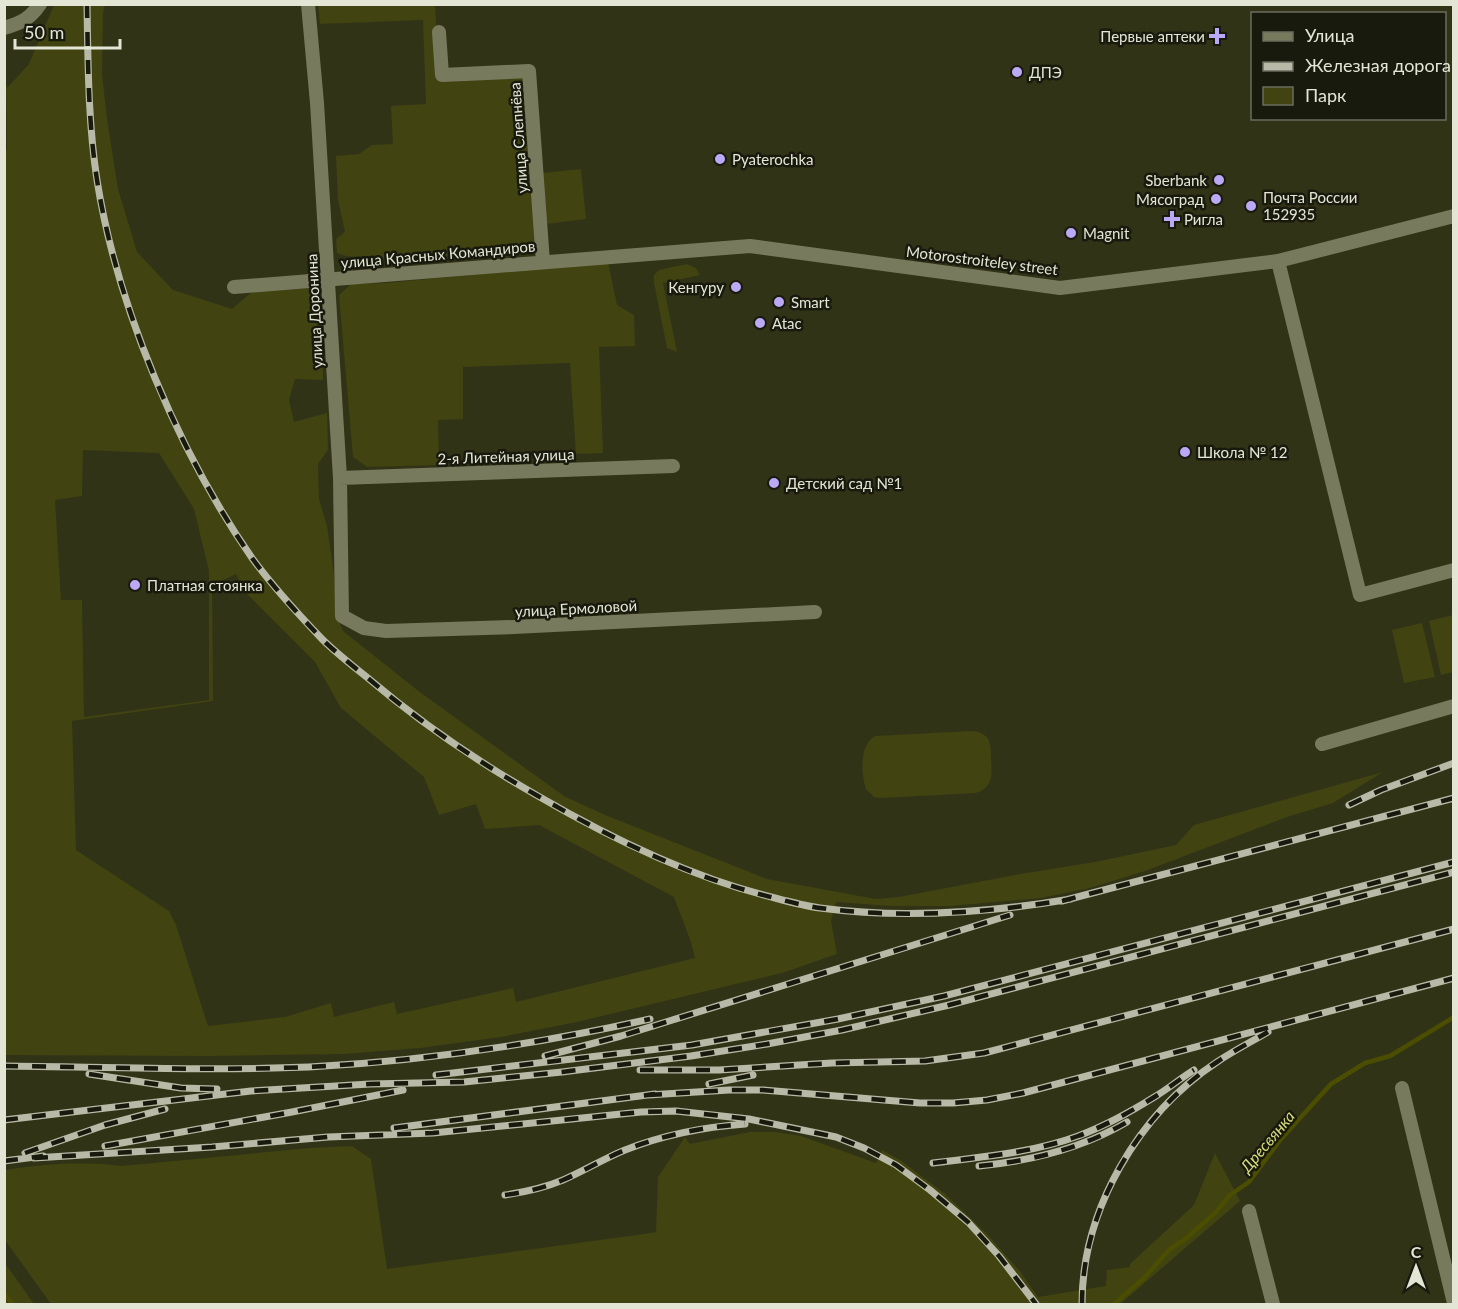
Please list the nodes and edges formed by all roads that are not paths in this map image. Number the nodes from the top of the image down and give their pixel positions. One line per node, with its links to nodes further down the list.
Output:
1 (40, 4): 3 (street)
2 (308, 4): 9 (street, улица Доронина)
3 (4, 28)
4 (439, 32): 8 (street, улица Слепнёва)
5 (1454, 216): 7 (street, Motorostroiteley street)
6 (645, 253): 7 (street, Motorostroiteley street); 8 (street, улица Красных Командиров)
7 (1278, 261): 13 (street)
8 (543, 262): 9 (street, улица Красных Командиров)
9 (329, 279): 10 (street, улица Красных Командиров); 12 (street, улица Доронина)
10 (234, 287)
11 (673, 466): 12 (street, 2-я Литейная улица)
12 (340, 478): 15 (street, улица Доронина)
13 (1454, 570)
14 (815, 612): 15 (street, улица Ермоловой)
15 (342, 616)
16 (1454, 706): 17 (street)
17 (1322, 744)
18 (1402, 1088): 20 (street)
19 (1249, 1211): 21 (street)
20 (1454, 1303)
21 (1273, 1305)

